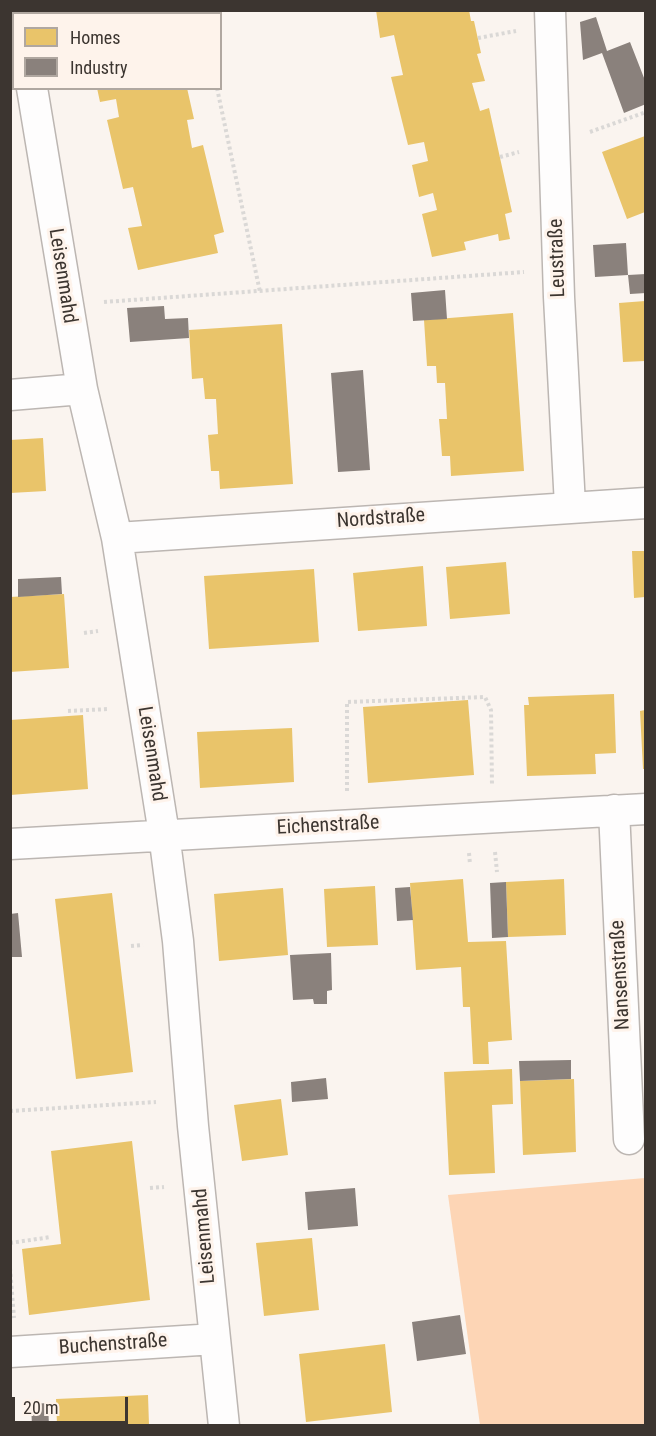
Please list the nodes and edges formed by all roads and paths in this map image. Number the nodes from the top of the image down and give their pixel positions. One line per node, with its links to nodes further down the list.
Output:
1 (550, 10): 5 (street, Leustraße)
2 (32, 90): 8 (street, Leisenmahd)
3 (217, 90): 7 (path)
4 (645, 112): 5 (path)
5 (554, 145): 6 (street, Leustraße)
6 (559, 270): 7 (path); 12 (street, Leustraße)
7 (260, 292): 8 (path)
8 (67, 305): 9 (street, Leisenmahd)
9 (82, 389): 10 (street); 13 (street, Leisenmahd)
10 (10, 395)
11 (645, 503): 12 (street, Nordstraße)
12 (570, 506): 13 (street, Nordstraße)
13 (117, 538): 14 (street, Leisenmahd)
14 (143, 707): 15 (path); 20 (street, Leisenmahd)
15 (68, 711)
16 (645, 809): 17 (street, Eichenstraße)
17 (614, 810): 18 (street, Eichenstraße); 24 (street, Nansenstraße)
18 (492, 818): 19 (street, Eichenstraße); 19 (path)
19 (347, 826): 20 (street, Eichenstraße)
20 (164, 834): 21 (street, Eichenstraße); 22 (street, Leisenmahd)
21 (10, 844)
22 (191, 1100): 23 (path); 28 (street, Leisenmahd)
23 (10, 1111)
24 (629, 1139)
25 (51, 1237): 26 (path)
26 (10, 1243)
27 (10, 1268): 29 (path)
28 (215, 1339): 29 (street, Buchenstraße); 30 (street, Leisenmahd)
29 (14, 1352)
30 (224, 1425)

